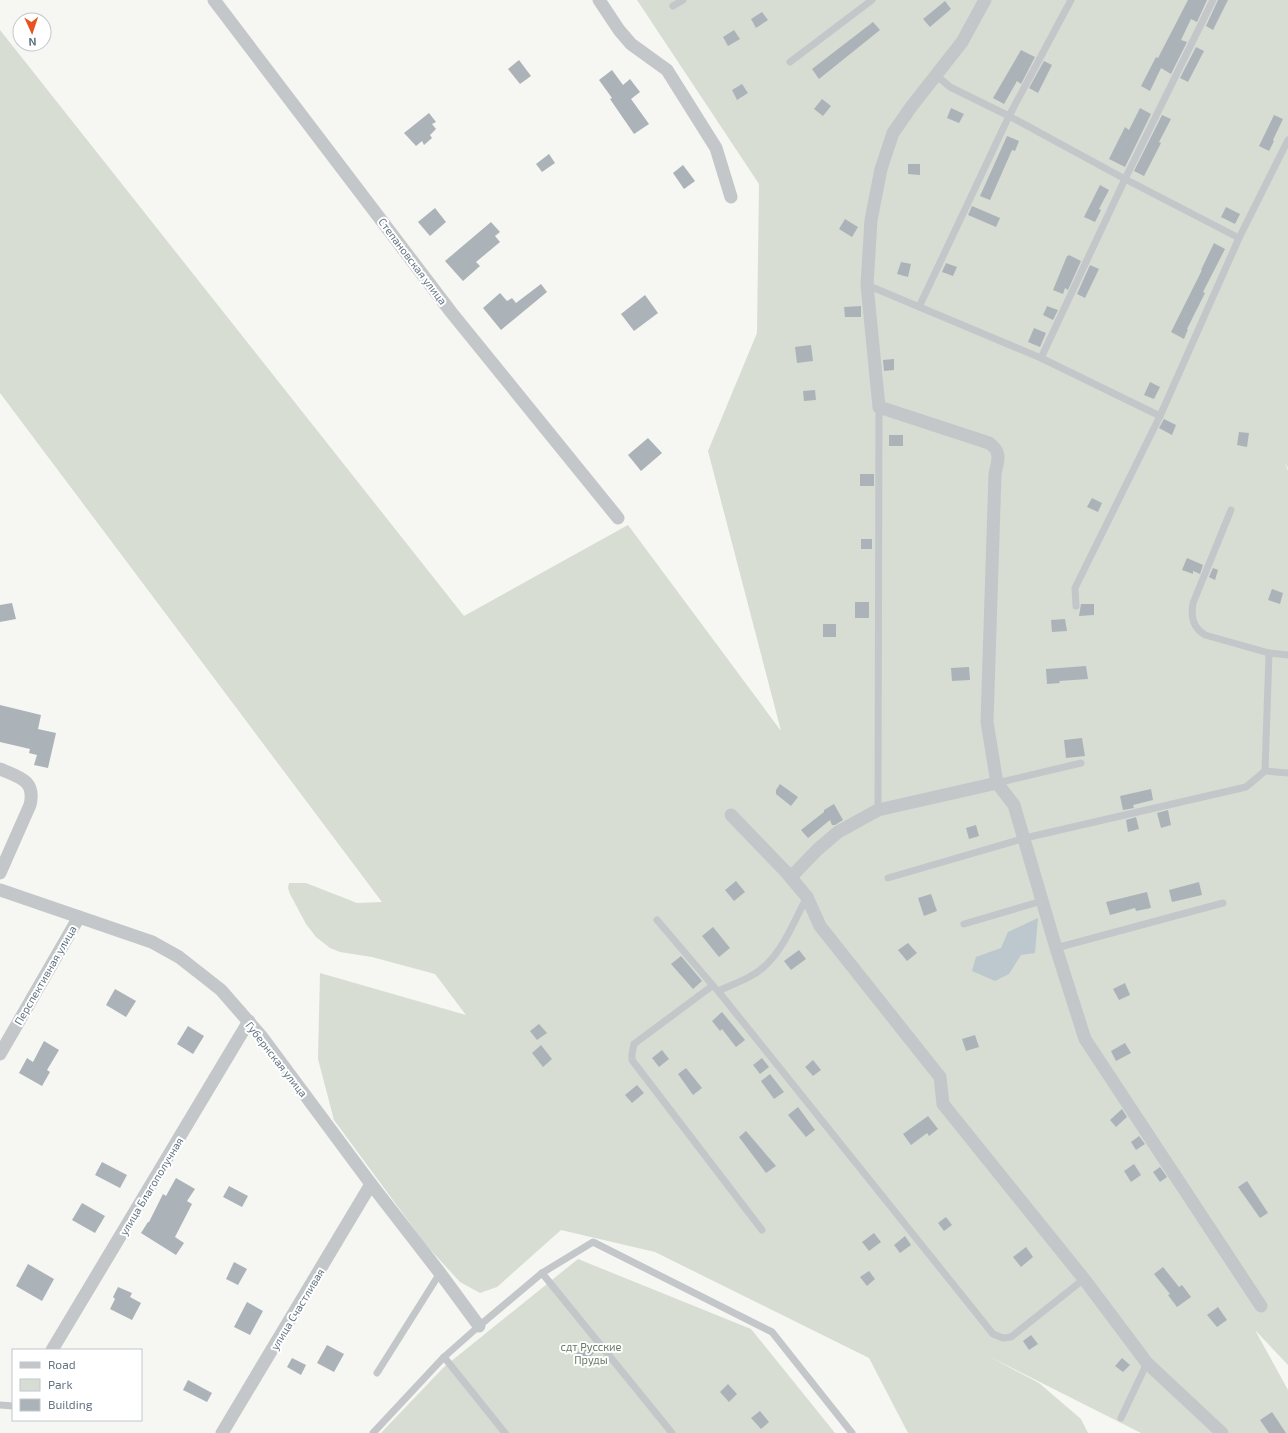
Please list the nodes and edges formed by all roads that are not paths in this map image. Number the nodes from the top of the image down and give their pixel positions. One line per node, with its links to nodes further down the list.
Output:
1 (214, 0): 22 (street, Степановская улица)
2 (599, 0): 14 (street)
3 (683, 0): 8 (lane)
4 (872, 0): 9 (lane)
5 (985, 0): 10 (street)
6 (1071, 0): 11 (lane)
7 (1213, 0): 13 (lane)
8 (673, 6)
9 (790, 62)
10 (936, 75): 11 (lane); 16 (street)
11 (1009, 116): 13 (lane); 17 (lane)
12 (1288, 140): 15 (lane)
13 (1125, 179): 15 (lane); 18 (lane)
14 (731, 197)
15 (1239, 238): 20 (lane)
16 (867, 285): 17 (lane); 19 (street)
17 (919, 307): 18 (lane)
18 (1041, 358): 20 (lane)
19 (879, 407): 30 (street); 31 (lane)
20 (1160, 416): 23 (lane)
21 (1231, 510): 24 (lane)
22 (618, 518)
23 (1076, 606)
24 (1269, 652): 25 (lane); 28 (lane)
25 (1288, 655)
26 (1081, 763): 30 (lane)
27 (0, 769): 34 (street)
28 (1265, 772): 29 (lane); 33 (lane)
29 (1288, 772)
30 (997, 783): 31 (street); 33 (street)
31 (878, 810): 35 (street)
32 (731, 815): 35 (street)
33 (1025, 838): 36 (lane); 39 (street)
34 (0, 873)
35 (791, 877): 38 (street)
36 (888, 878)
37 (0, 890): 41 (street, Губернская улица)
38 (807, 897): 46 (lane); 53 (street)
39 (1042, 901): 43 (lane); 44 (street)
40 (1223, 903): 44 (lane)
41 (79, 917): 47 (street, Губернская улица); 48 (street, Перспективная улица)
42 (657, 920): 45 (lane)
43 (964, 924)
44 (1056, 948): 54 (street)
45 (712, 986): 46 (lane); 50 (lane)
46 (718, 991): 53 (lane)
47 (249, 1022): 49 (street, Губернская улица); 56 (street, улица Благополучная)
48 (0, 1054)
49 (371, 1184): 51 (street, Губернская улица); 63 (street, улица Счастливая)
50 (762, 1230)
51 (440, 1273): 55 (street, Губернская улица); 59 (lane)
52 (542, 1273): 55 (lane); 66 (lane); 67 (lane)
53 (1084, 1279): 58 (street)
54 (1261, 1306)
55 (479, 1326): 57 (lane)
56 (53, 1349)
57 (444, 1357): 64 (lane); 65 (lane)
58 (1147, 1363): 62 (lane); 68 (street)
59 (377, 1373)
60 (0, 1406): 61 (lane)
61 (12, 1406)
62 (1121, 1418)
63 (222, 1433)
64 (373, 1433)
65 (505, 1433)
66 (672, 1433)
67 (852, 1433)
68 (1222, 1433)

